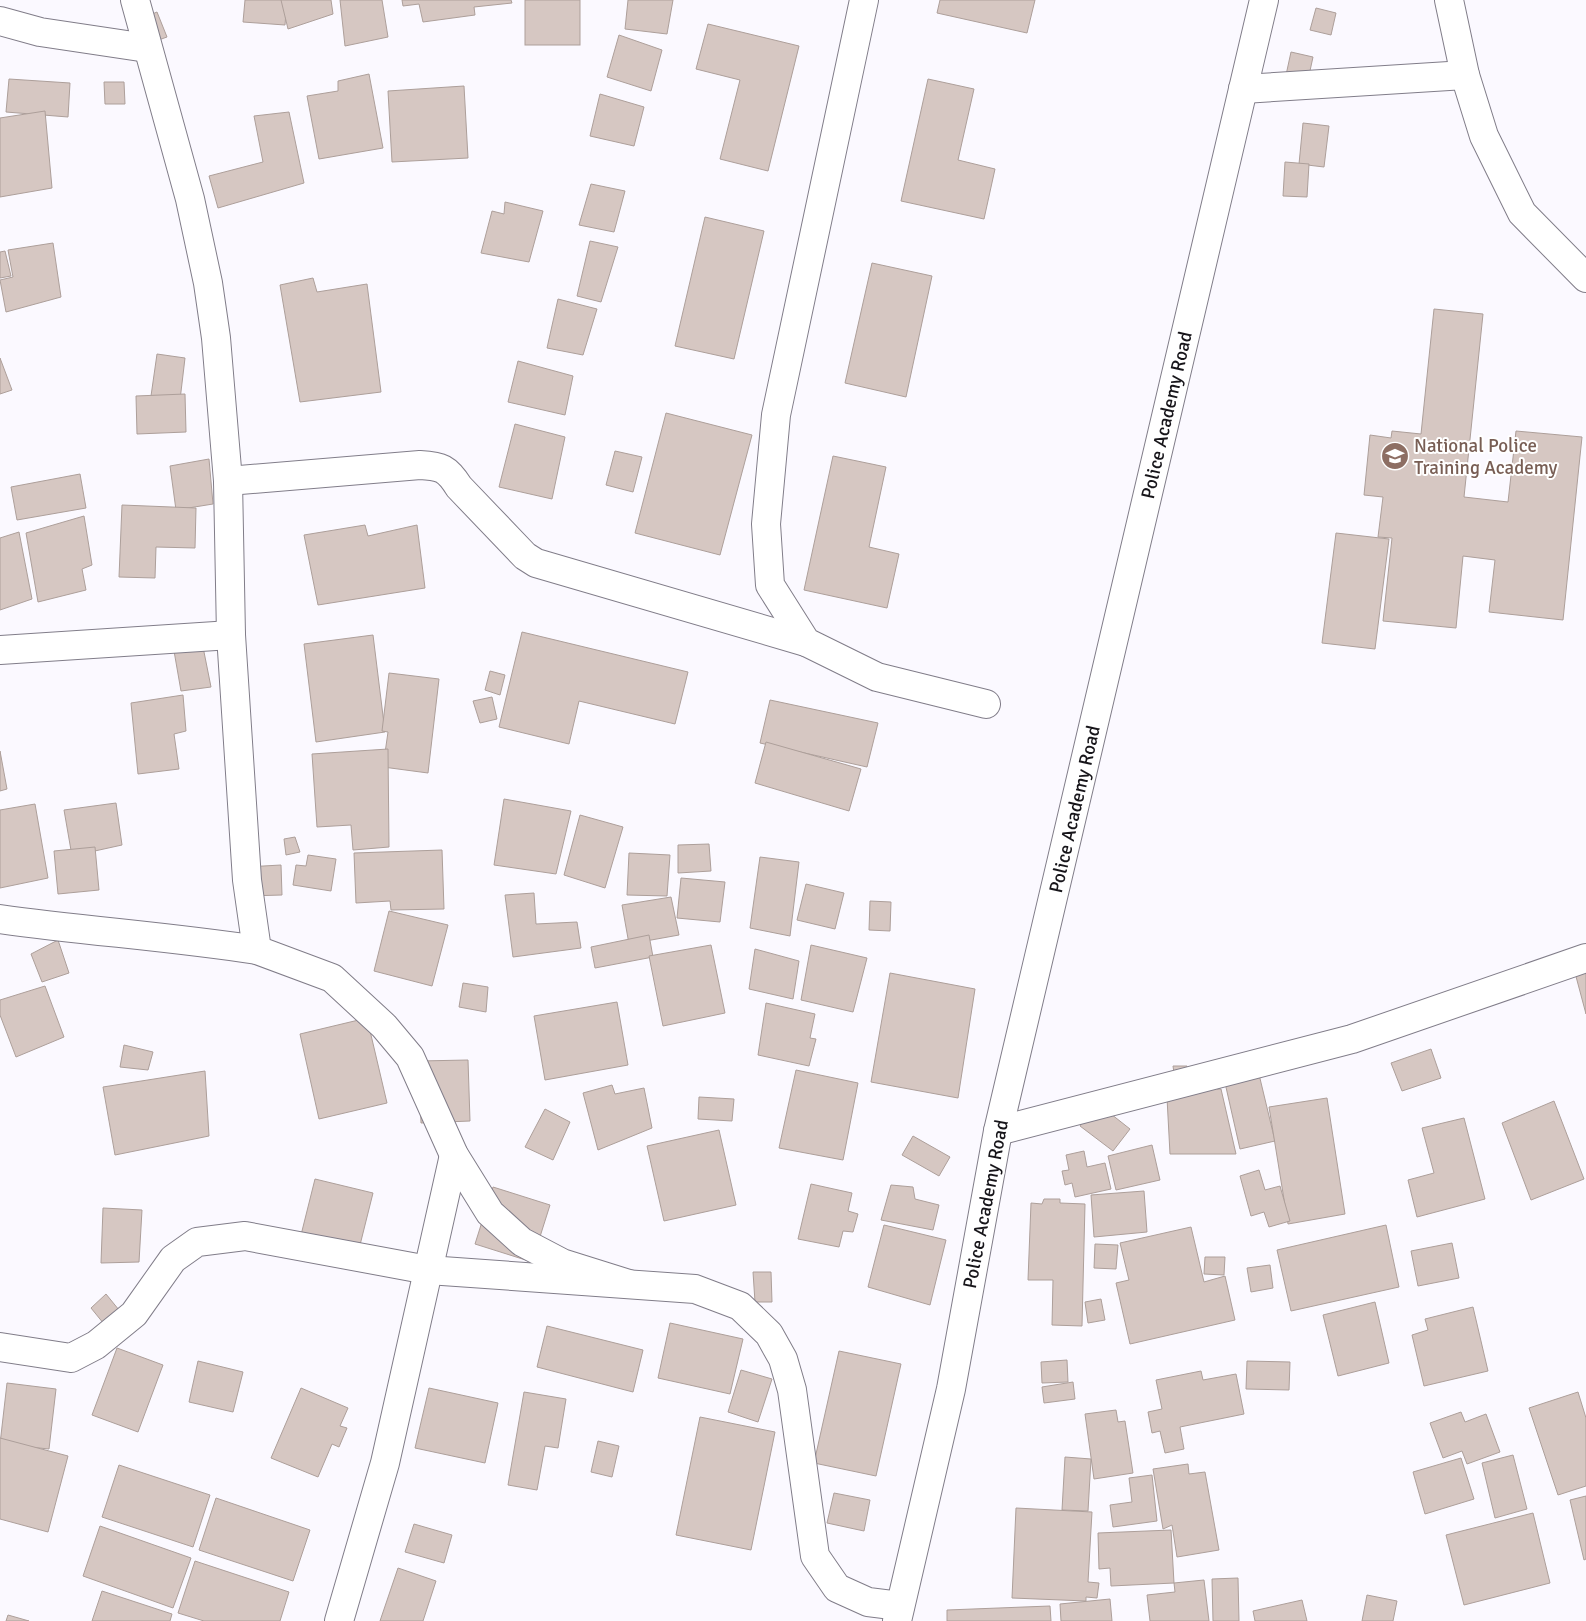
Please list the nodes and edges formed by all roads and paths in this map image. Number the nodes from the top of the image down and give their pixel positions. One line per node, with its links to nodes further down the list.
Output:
1 (135, 0): 6 (street)
2 (864, 0): 12 (street)
3 (1264, 0): 8 (street, Police Academy Road)
4 (1449, 0): 7 (street)
5 (0, 22): 6 (street)
6 (147, 48): 10 (street)
7 (1465, 74): 8 (street); 9 (street)
8 (1243, 89): 18 (street, Police Academy Road)
9 (1586, 278)
10 (228, 481): 11 (street); 12 (street)
11 (231, 635): 13 (street); 16 (street)
12 (806, 642): 14 (street)
13 (0, 650)
14 (986, 704)
15 (0, 919): 16 (street)
16 (257, 950): 19 (street)
17 (1586, 958): 18 (street)
18 (998, 1131): 23 (street, Police Academy Road)
19 (454, 1155): 20 (street); 21 (street)
20 (428, 1270): 21 (street); 22 (street); 24 (street)
21 (629, 1284): 23 (street)
22 (0, 1347)
23 (899, 1614)
24 (339, 1621)

